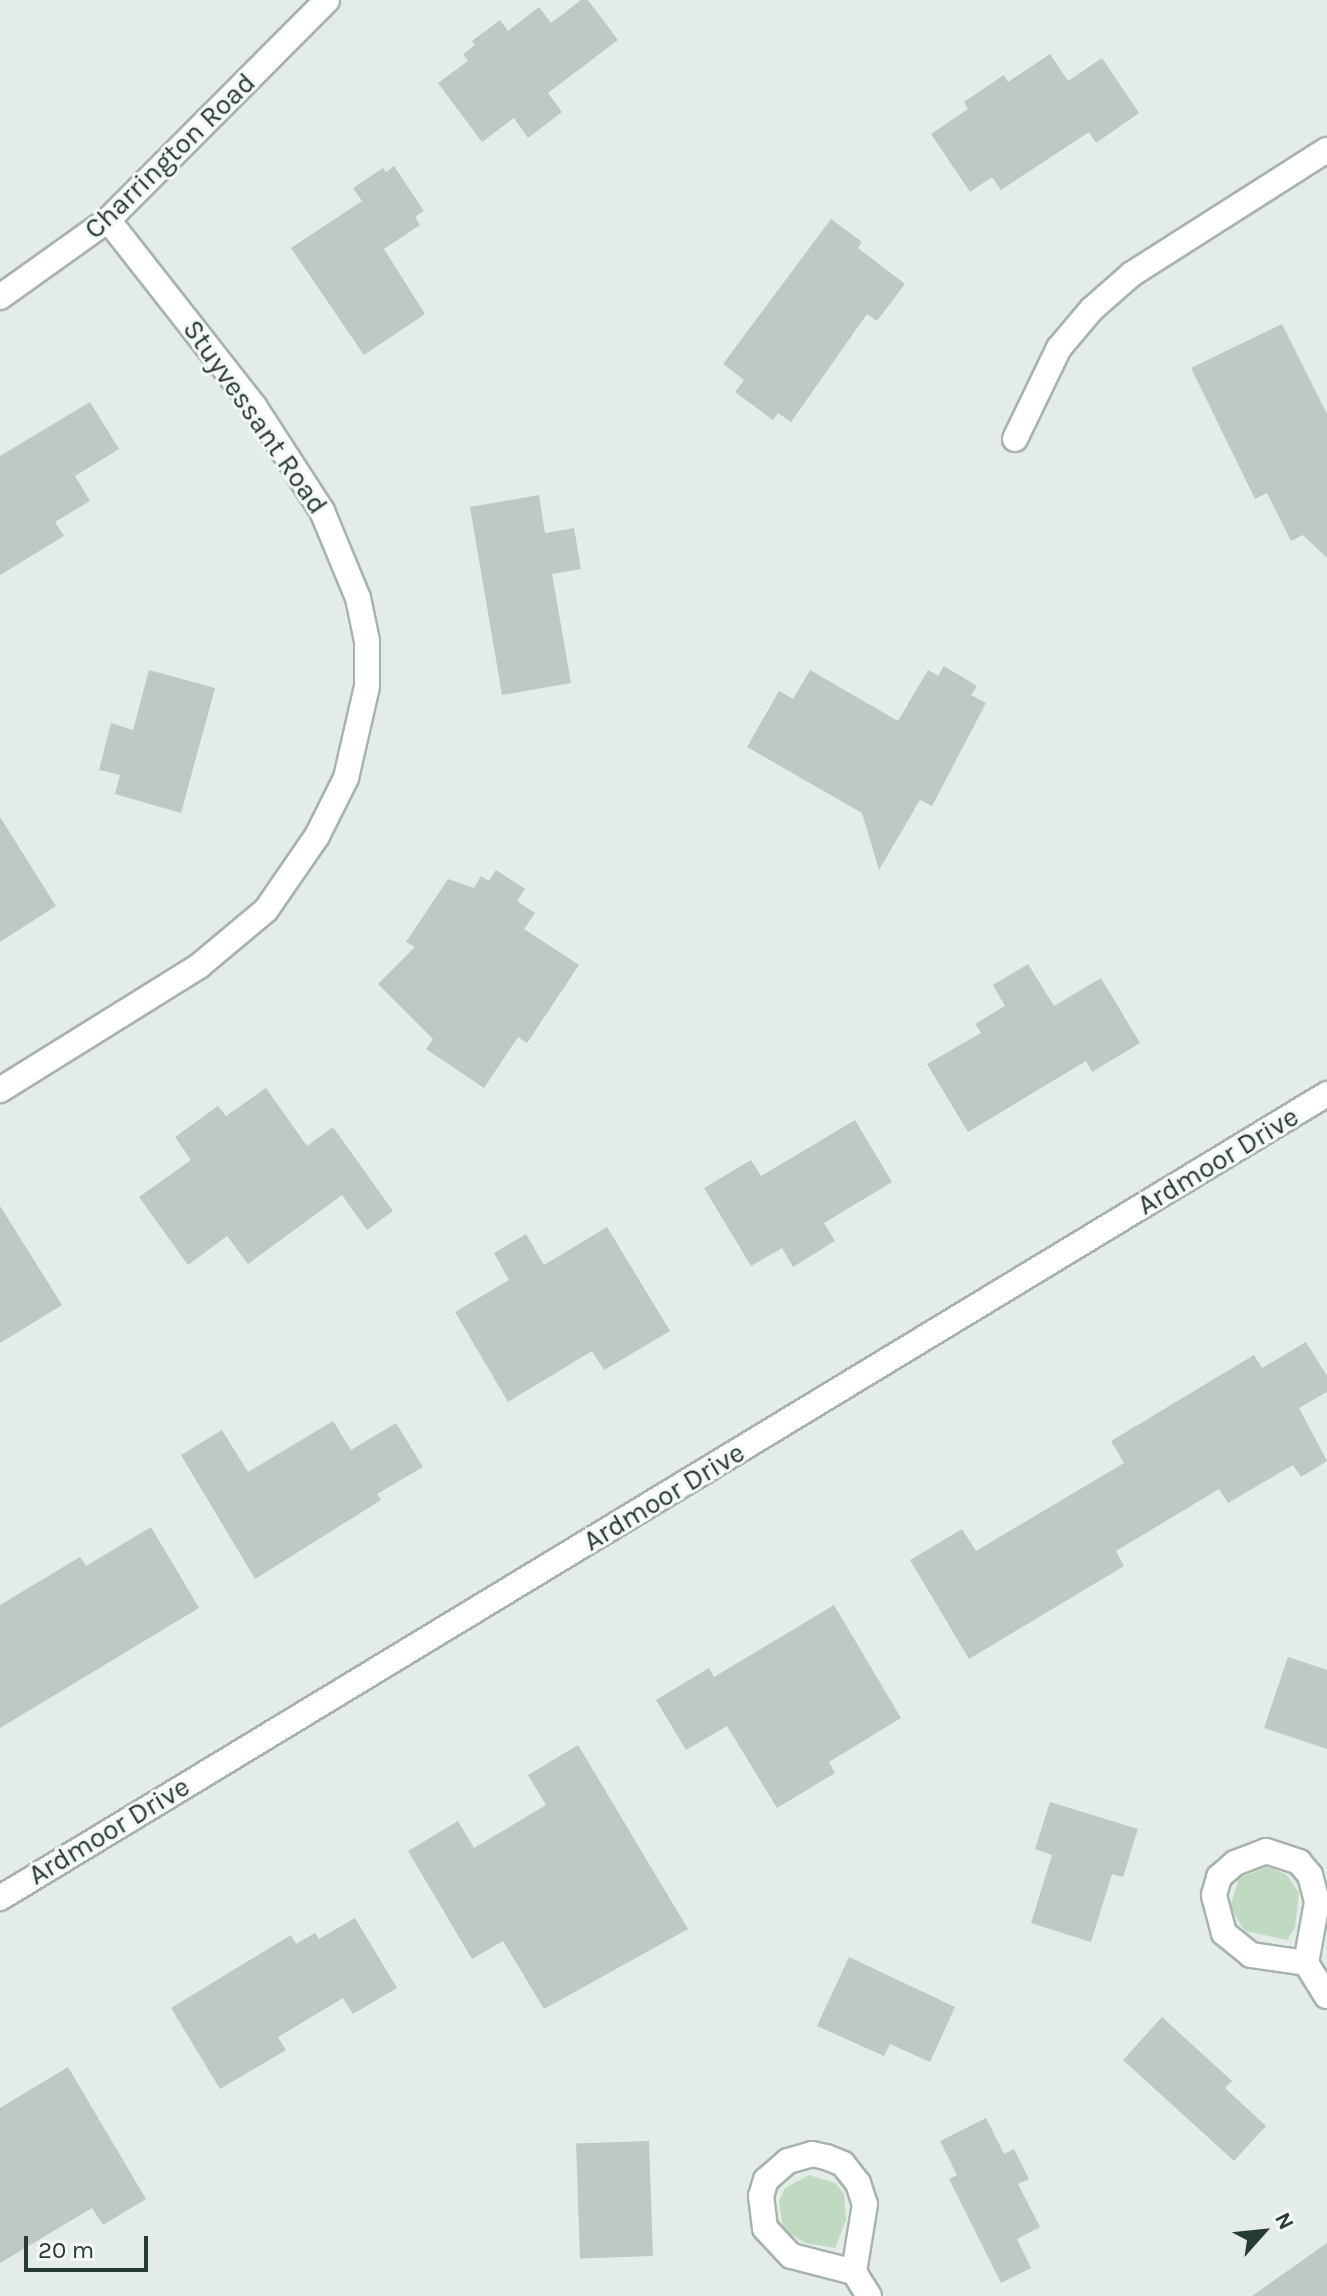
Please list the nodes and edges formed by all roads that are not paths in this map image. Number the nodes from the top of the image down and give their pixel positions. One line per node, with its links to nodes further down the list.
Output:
1 (327, 0): 3 (street, Charrington Road)
2 (1327, 150): 5 (street)
3 (108, 220): 4 (street, Charrington Road); 6 (street, Stuyvessant Road)
4 (0, 297)
5 (1015, 439)
6 (0, 1090)
7 (1327, 1094): 8 (street, Ardmoor Drive)
8 (0, 1898)
9 (1306, 1963): 9 (street); 10 (street)
10 (1327, 1996)
11 (854, 2272): 11 (street); 12 (street)
12 (869, 2296)

